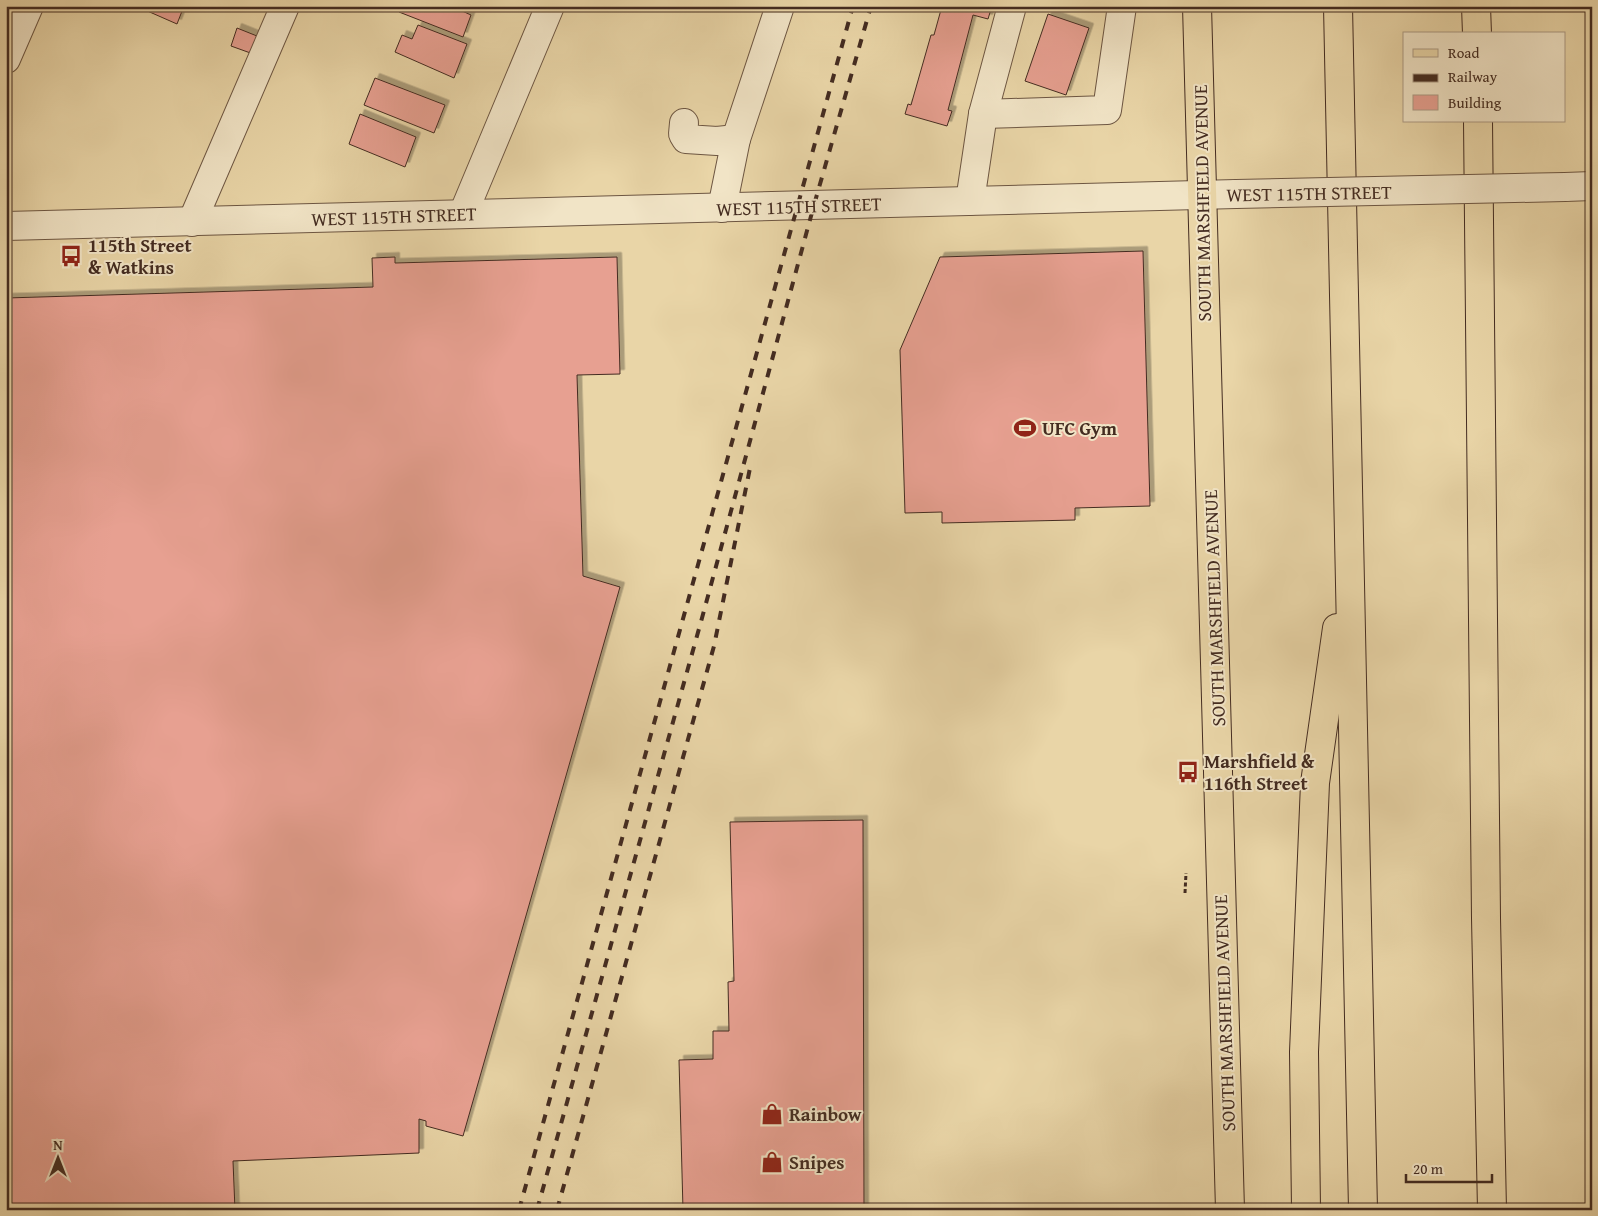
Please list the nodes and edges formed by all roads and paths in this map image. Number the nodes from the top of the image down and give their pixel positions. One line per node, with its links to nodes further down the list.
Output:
1 (29, 6): 11 (street)
2 (285, 6): 21 (street)
3 (550, 6): 20 (street)
4 (780, 6): 15 (street)
5 (1012, 6): 12 (street)
6 (1122, 6): 12 (street)
7 (1198, 6): 17 (main road, SOUTH MARSHFIELD AVENUE)
8 (1338, 6): 23 (main road)
9 (1476, 6): 10 (main road)
10 (1477, 32)
11 (6, 59)
12 (983, 114): 18 (street)
13 (1478, 122): 26 (main road)
14 (684, 123): 15 (street)
15 (736, 139): 19 (street)
16 (1592, 186): 17 (street, WEST 115TH STREET, bridge)
17 (1202, 195): 18 (street, WEST 115TH STREET); 27 (main road, SOUTH MARSHFIELD AVENUE)
18 (970, 201): 19 (street, WEST 115TH STREET)
19 (722, 208): 20 (street, WEST 115TH STREET)
20 (462, 214): 21 (street, WEST 115TH STREET)
21 (192, 222): 22 (street, WEST 115TH STREET)
22 (6, 226)
23 (1348, 547): 28 (main road); 29 (main road)
24 (1186, 874): 25 (path)
25 (1185, 893)
26 (1486, 918): 30 (main road); 31 (main road)
27 (1230, 1210)
28 (1306, 1210)
29 (1363, 1210)
30 (1492, 1210)
31 (1508, 1210)

